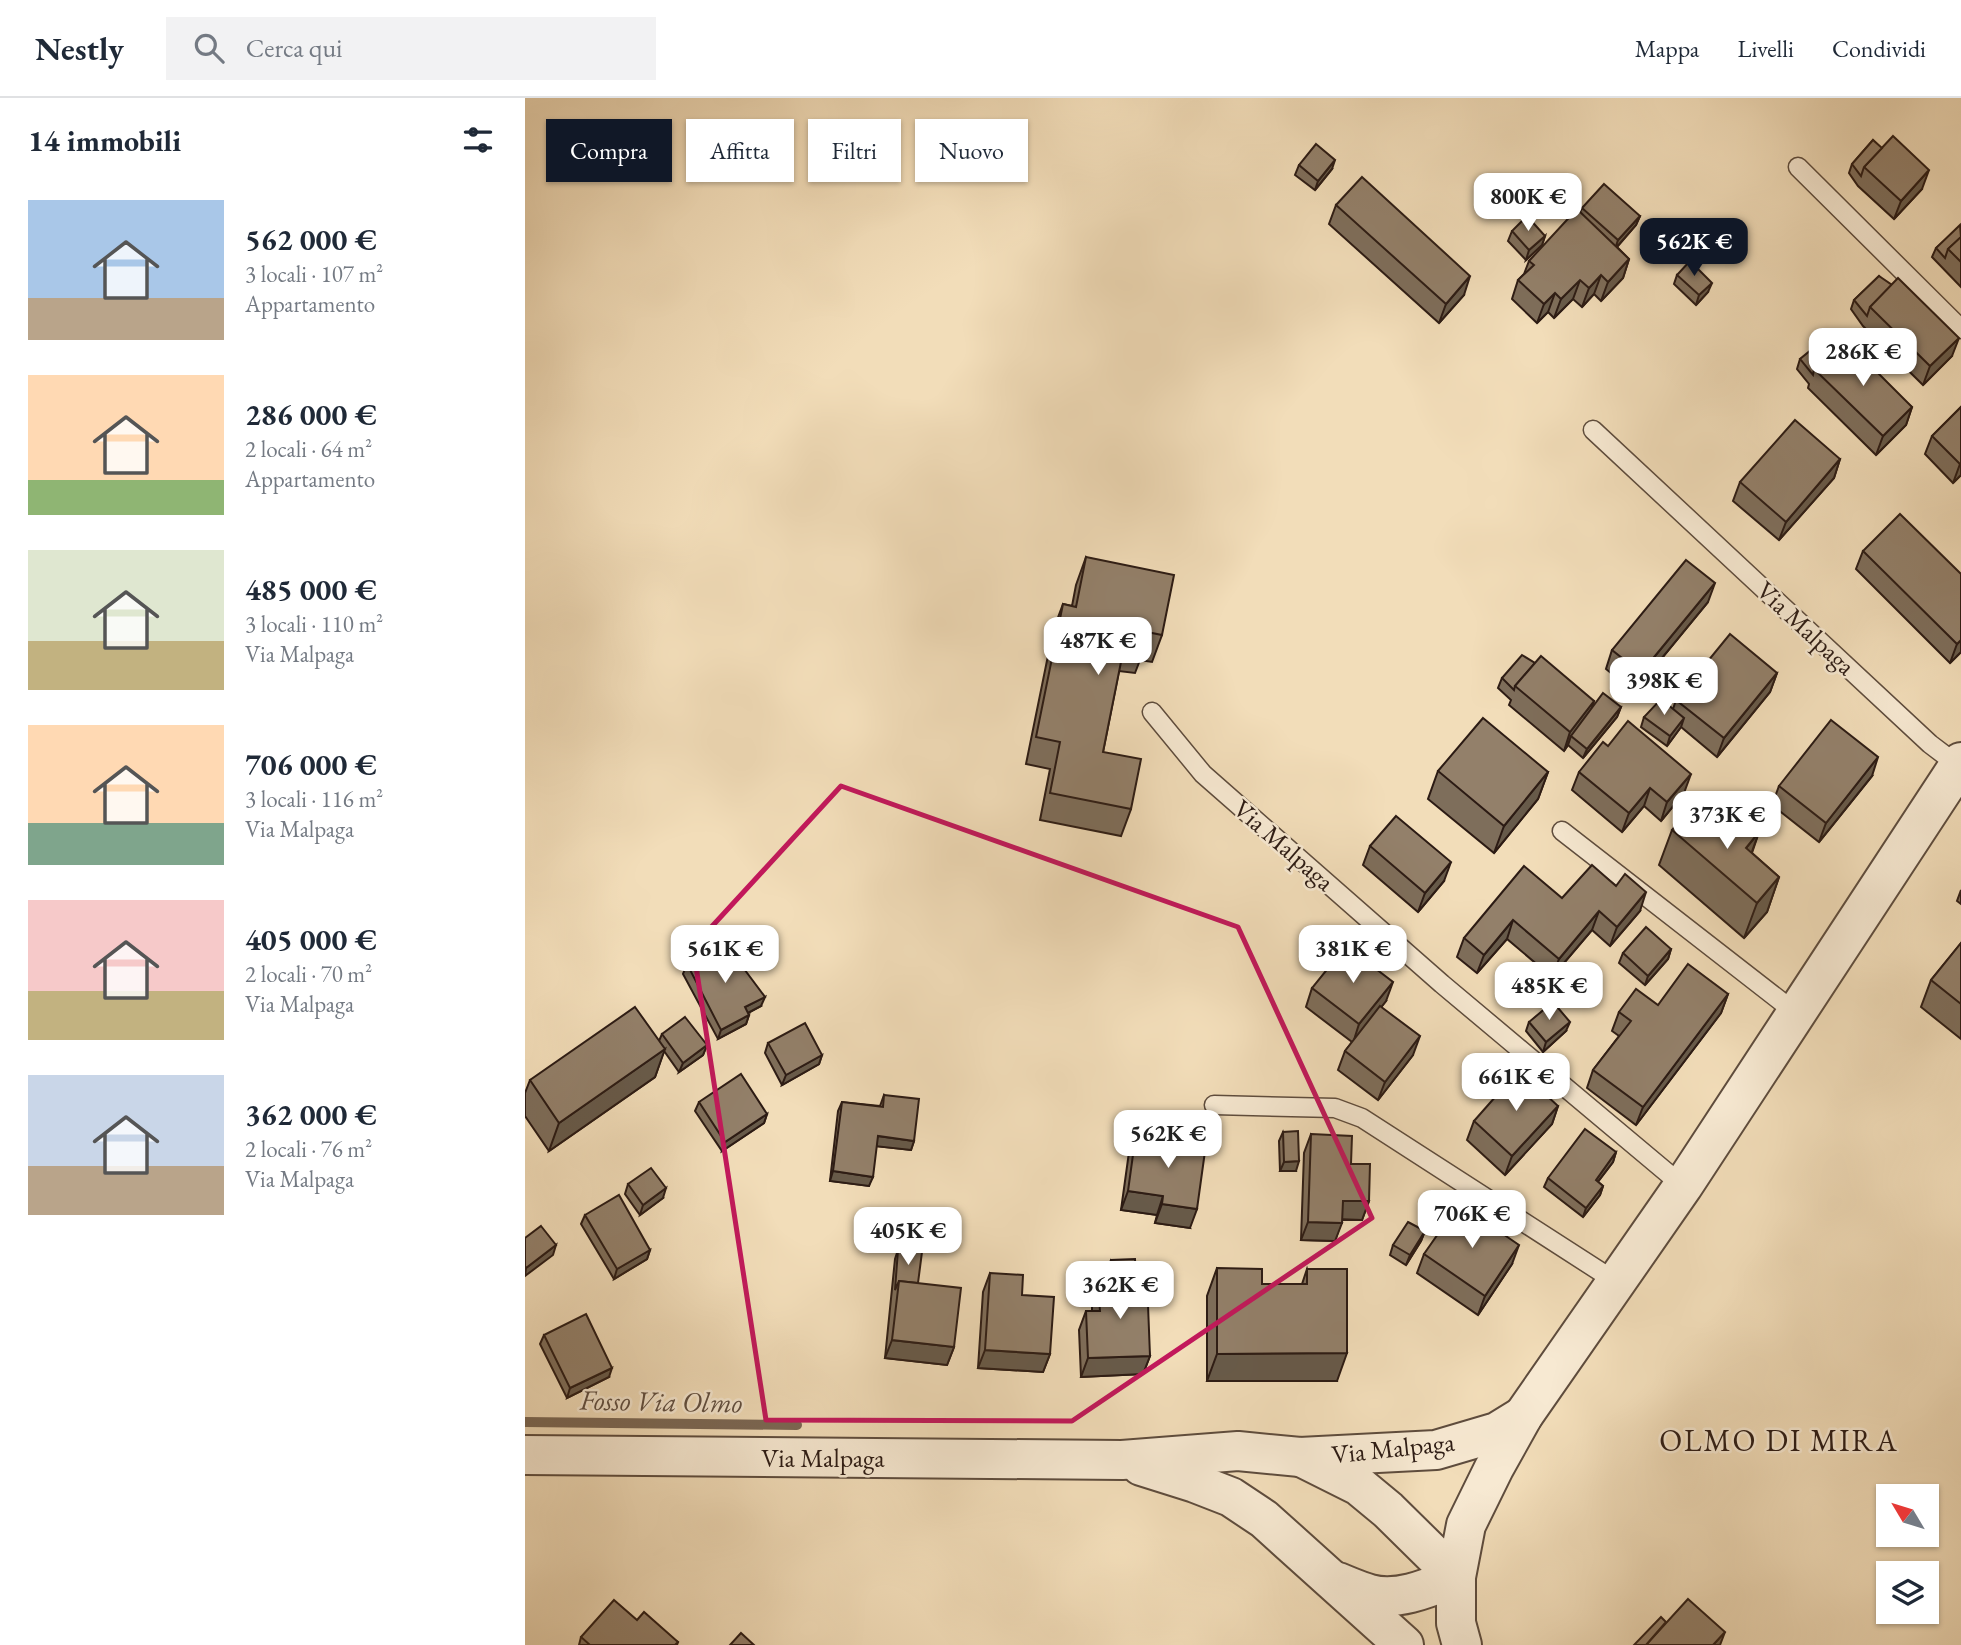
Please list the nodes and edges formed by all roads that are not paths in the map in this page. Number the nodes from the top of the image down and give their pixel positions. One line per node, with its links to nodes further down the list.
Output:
1 (1798, 167): 2 (lane)
2 (1961, 330)
3 (1593, 430): 5 (lane, Via Malpaga)
4 (1152, 712): 9 (lane, Via Malpaga)
5 (1960, 764): 7 (street, Via Malpaga)
6 (1562, 831): 7 (lane)
7 (1797, 1013): 9 (street, Via Malpaga)
8 (1214, 1105): 10 (lane)
9 (1683, 1186): 10 (street, Via Malpaga)
10 (1618, 1283): 11 (street, Via Malpaga)
11 (1524, 1416): 13 (street, Via Malpaga); 15 (street, Via Malpaga)
12 (525, 1455): 14 (street, Via Malpaga)
13 (1300, 1457): 14 (street, Via Malpaga); 15 (street, Via Malpaga)
14 (1122, 1460): 16 (street, Via Malpaga)
15 (1457, 1577): 16 (street, Via Malpaga); 18 (street)
16 (1332, 1580): 17 (street, Via Malpaga)
17 (1404, 1645)
18 (1462, 1645)

